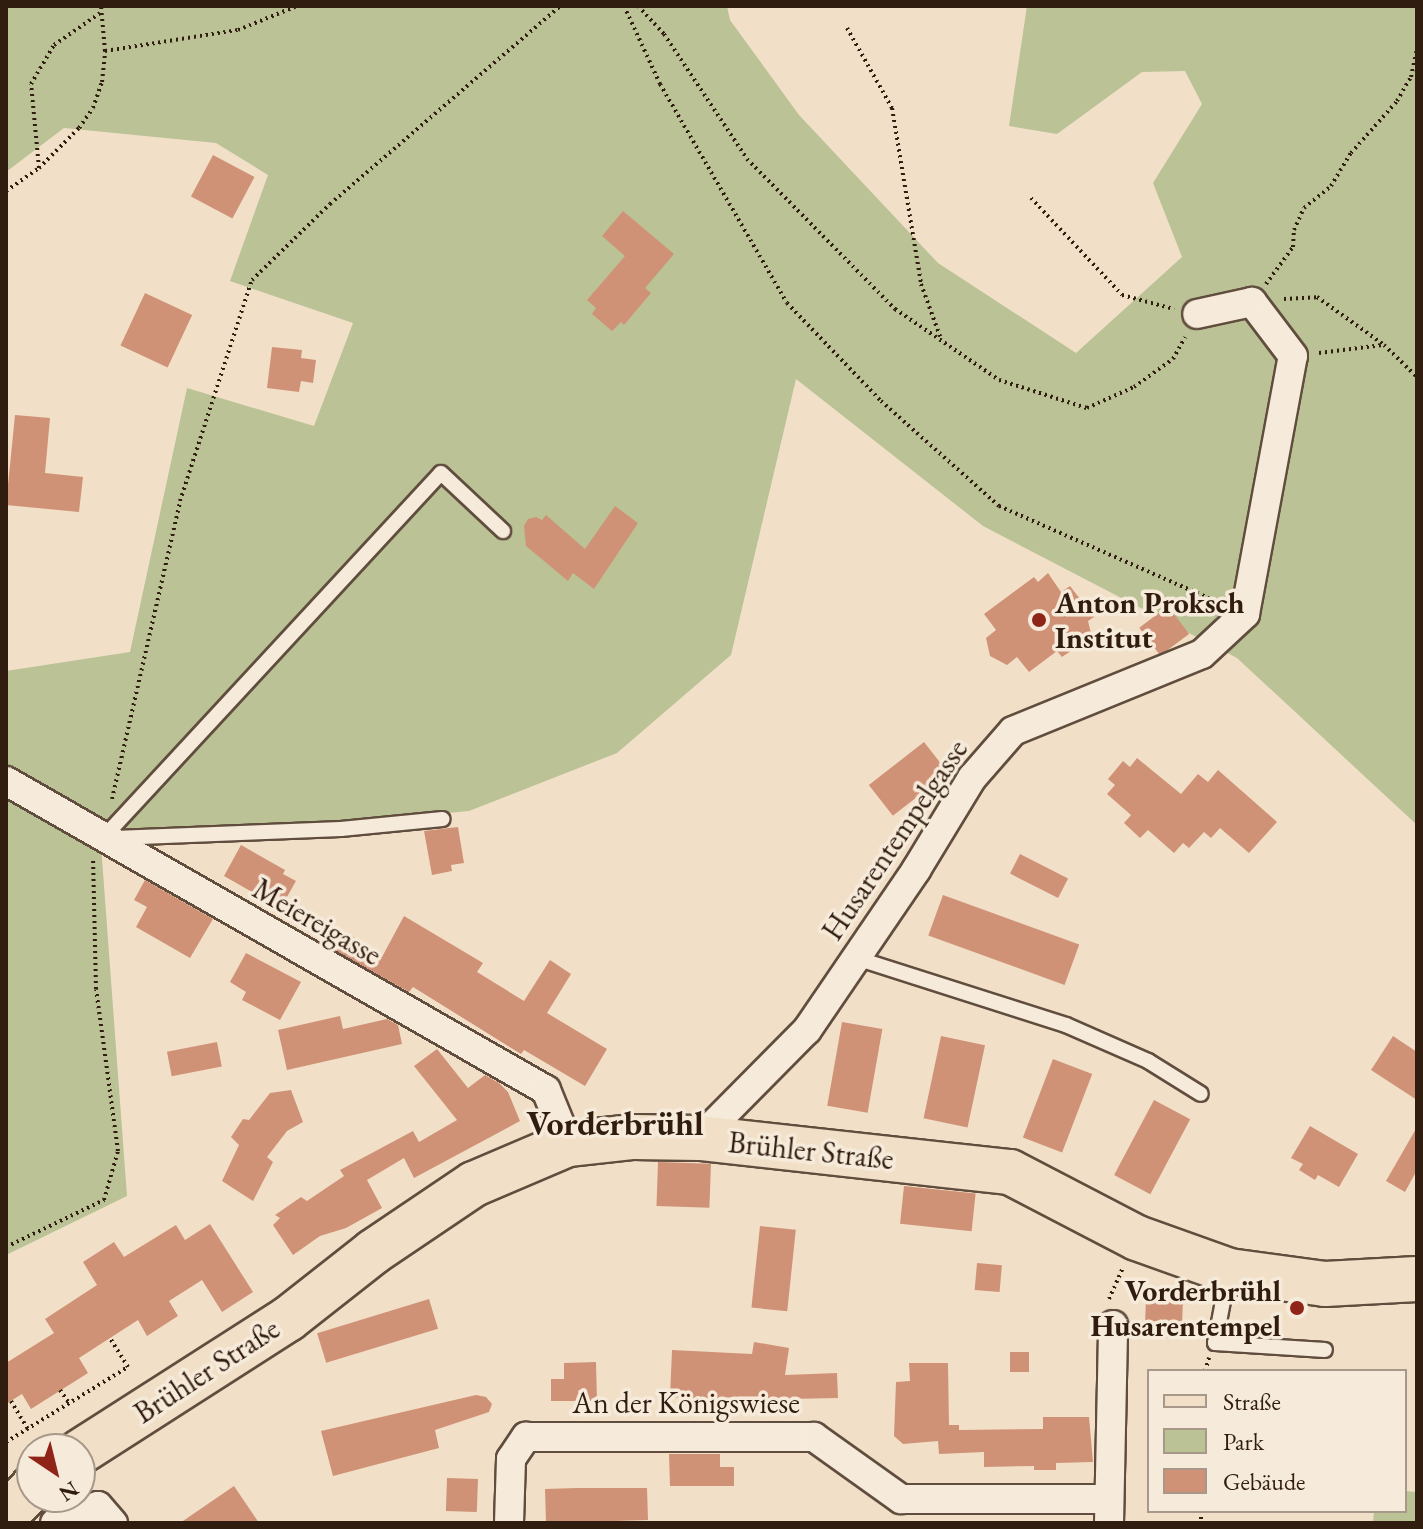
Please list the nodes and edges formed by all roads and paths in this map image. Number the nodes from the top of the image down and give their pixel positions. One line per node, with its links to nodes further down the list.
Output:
1 (297, 6): 8 (path)
2 (560, 6): 22 (path)
3 (624, 6): 19 (path)
4 (638, 6): 14 (path)
5 (101, 9): 8 (path); 9 (path)
6 (847, 28): 14 (path)
7 (1417, 48): 12 (path)
8 (105, 51): 9 (path)
9 (39, 168): 10 (path)
10 (6, 191)
11 (1031, 198): 13 (path)
12 (1252, 302): 13 (street); 15 (path); 16 (street)
13 (1197, 314): 14 (path)
14 (941, 341)
15 (1384, 345): 16 (path); 17 (path)
16 (1293, 356): 19 (street)
17 (1417, 377)
18 (503, 531): 22 (lane)
19 (1245, 614): 23 (street, Husarentempelgasse)
20 (6, 781): 22 (street, Meiereigasse)
21 (443, 819): 22 (lane)
22 (103, 839): 26 (street, Meiereigasse); 27 (path)
23 (856, 958): 24 (lane); 25 (street, Husarentempelgasse)
24 (1201, 1094)
25 (700, 1138): 26 (main road, Brühler Straße); 29 (main road, Brühler Straße)
26 (568, 1144): 39 (main road, Brühler Straße)
27 (6, 1247)
28 (1126, 1261): 31 (path)
29 (1229, 1271): 30 (main road, Brühler Straße); 33 (lane)
30 (1417, 1279)
31 (1113, 1325): 40 (street, An der Königswiese)
32 (110, 1338): 36 (path)
33 (1325, 1350)
34 (60, 1390): 36 (path)
35 (11, 1401): 37 (path)
36 (69, 1403): 37 (path)
37 (28, 1429): 38 (path)
38 (6, 1442)
39 (96, 1442)
40 (1108, 1511): 43 (street, An der Königswiese)
41 (105, 1514): 42 (street)
42 (55, 1523)
43 (509, 1523)

